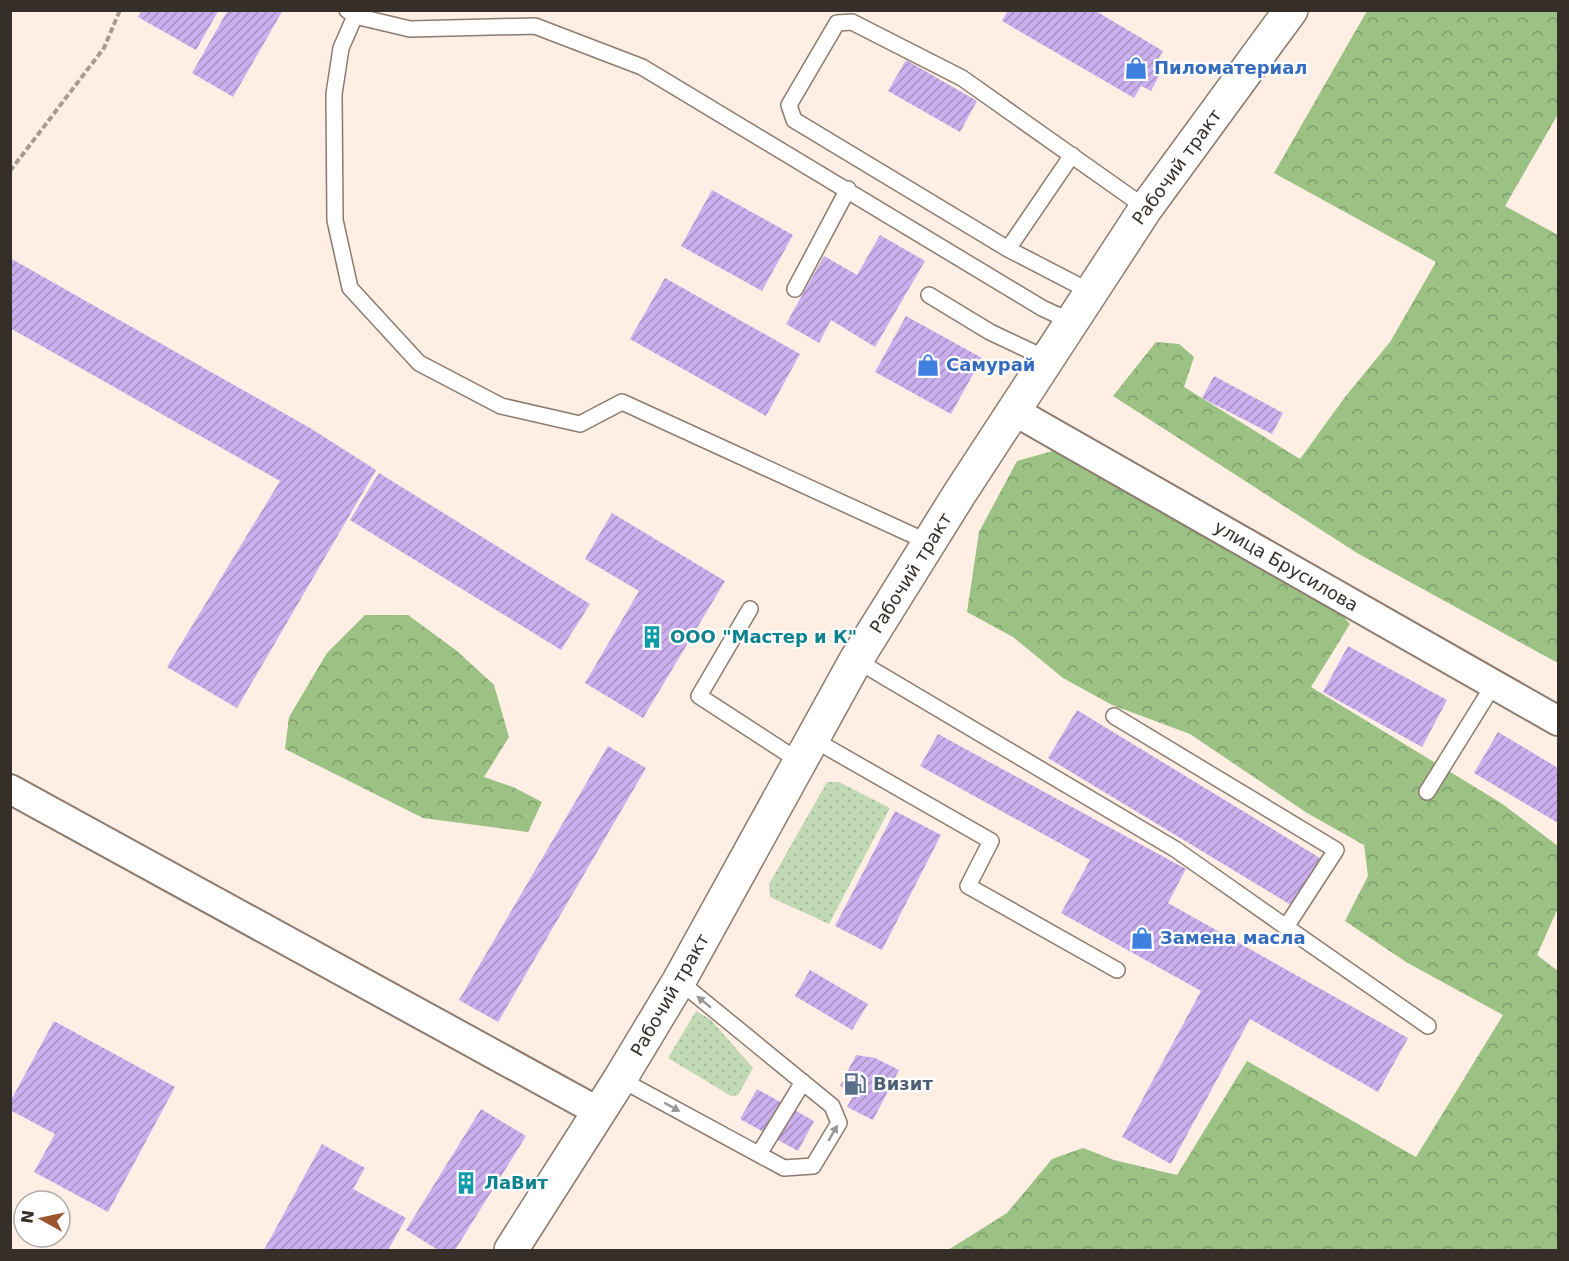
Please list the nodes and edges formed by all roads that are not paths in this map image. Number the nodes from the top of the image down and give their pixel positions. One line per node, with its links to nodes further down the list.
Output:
1 (1291, 10): 5 (street, Рабочий тракт)
2 (351, 13): 4 (lane); 13 (lane)
3 (1072, 155): 5 (lane); 6 (lane); 6 (lane)
4 (848, 189): 7 (lane); 10 (lane)
5 (1146, 207): 8 (street, Рабочий тракт)
6 (1008, 249): 8 (lane)
7 (795, 289)
8 (1091, 292): 10 (street, Рабочий тракт)
9 (929, 295): 11 (lane)
10 (1070, 321): 11 (street, Рабочий тракт)
11 (1045, 358): 12 (street, Рабочий тракт)
12 (1014, 411): 13 (street, Рабочий тракт); 16 (street, улица Брусилова)
13 (930, 543): 15 (street, Рабочий тракт)
14 (750, 609): 19 (lane)
15 (856, 660): 19 (street, Рабочий тракт); 22 (lane)
16 (1494, 684): 18 (street, улица Брусилова); 21 (lane)
17 (1114, 716): 22 (lane)
18 (1558, 721)
19 (805, 750): 23 (lane); 24 (street, Рабочий тракт)
20 (10, 789): 28 (street)
21 (1427, 792)
22 (1286, 927): 25 (lane)
23 (1117, 970)
24 (679, 981): 26 (street, Рабочий тракт); 27 (lane, one-way to 24)
25 (1428, 1026)
26 (620, 1079): 28 (street, Рабочий тракт); 29 (lane, one-way to 29)
27 (803, 1082): 29 (lane); 29 (lane, one-way to 27)
28 (599, 1112): 30 (street, Рабочий тракт)
29 (759, 1154)
30 (511, 1251)

